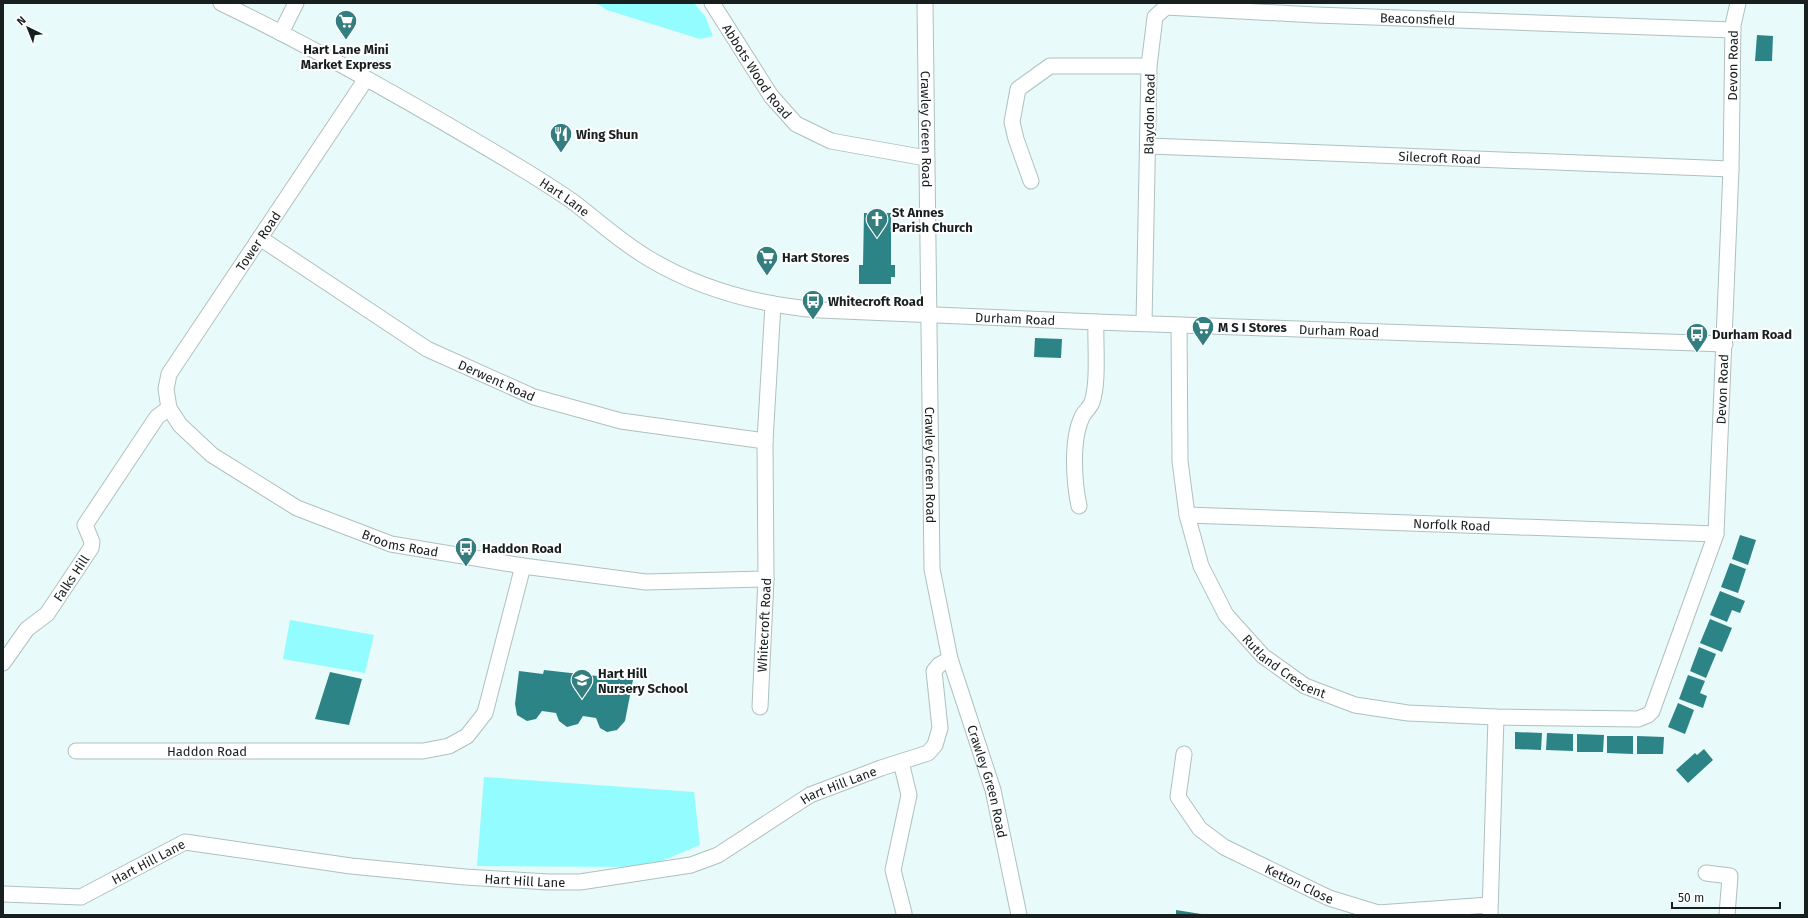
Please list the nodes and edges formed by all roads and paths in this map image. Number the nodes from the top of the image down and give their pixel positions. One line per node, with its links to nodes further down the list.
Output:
1 (222, 3): 7 (street, Hart Lane)
2 (296, 3): 7 (street)
3 (712, 3): 11 (street, Abbots Wood Road)
4 (925, 3): 11 (street, Crawley Green Road)
5 (1738, 3): 6 (street, Devon Road)
6 (1733, 30): 8 (street, Beaconsfield); 12 (street, Devon Road)
7 (281, 33): 9 (street, Hart Lane)
8 (1149, 66): 10 (street, Blaydon Road); 13 (street, Blaydon Road)
9 (366, 79): 14 (street, Tower Road); 15 (street, Hart Lane)
10 (1149, 146): 12 (street, Silecroft Road); 18 (street, Blaydon Road)
11 (926, 158): 16 (street, Crawley Green Road)
12 (1731, 169): 20 (street, Devon Road)
13 (1031, 181)
14 (260, 238): 21 (street, Tower Road); 22 (street, Derwent Road)
15 (773, 304): 16 (street, Hart Lane); 22 (street, Whitecroft Road)
16 (930, 314): 17 (street, Durham Road); 28 (street, Crawley Green Road)
17 (1096, 322): 18 (street, Durham Road); 23 (street)
18 (1144, 323): 19 (street, Durham Road)
19 (1179, 325): 20 (street, Durham Road); 24 (street, Rutland Crescent)
20 (1724, 344): 25 (street, Devon Road)
21 (169, 408): 26 (street, Brooms Road); 29 (street, Falks Hill)
22 (765, 441): 27 (street, Whitecroft Road)
23 (1079, 506)
24 (1187, 515): 25 (street, Norfolk Road); 32 (street, Rutland Crescent)
25 (1716, 534): 31 (street, Devon Road)
26 (523, 566): 27 (street, Brooms Road); 33 (street, Haddon Road)
27 (766, 579): 30 (street, Whitecroft Road)
28 (950, 659): 35 (street, Hart Hill Lane); 40 (street, Crawley Green Road)
29 (3, 663)
30 (760, 707)
31 (1648, 715): 32 (street, Rutland Crescent)
32 (1496, 718): 38 (street, Ketton Close)
33 (76, 751)
34 (1184, 754): 38 (street, Ketton Close)
35 (901, 762): 37 (street, Hart Hill Lane); 39 (street)
36 (1706, 873): 41 (street)
37 (3, 894)
38 (1490, 910)
39 (904, 913)
40 (1020, 915)
41 (1727, 915)

